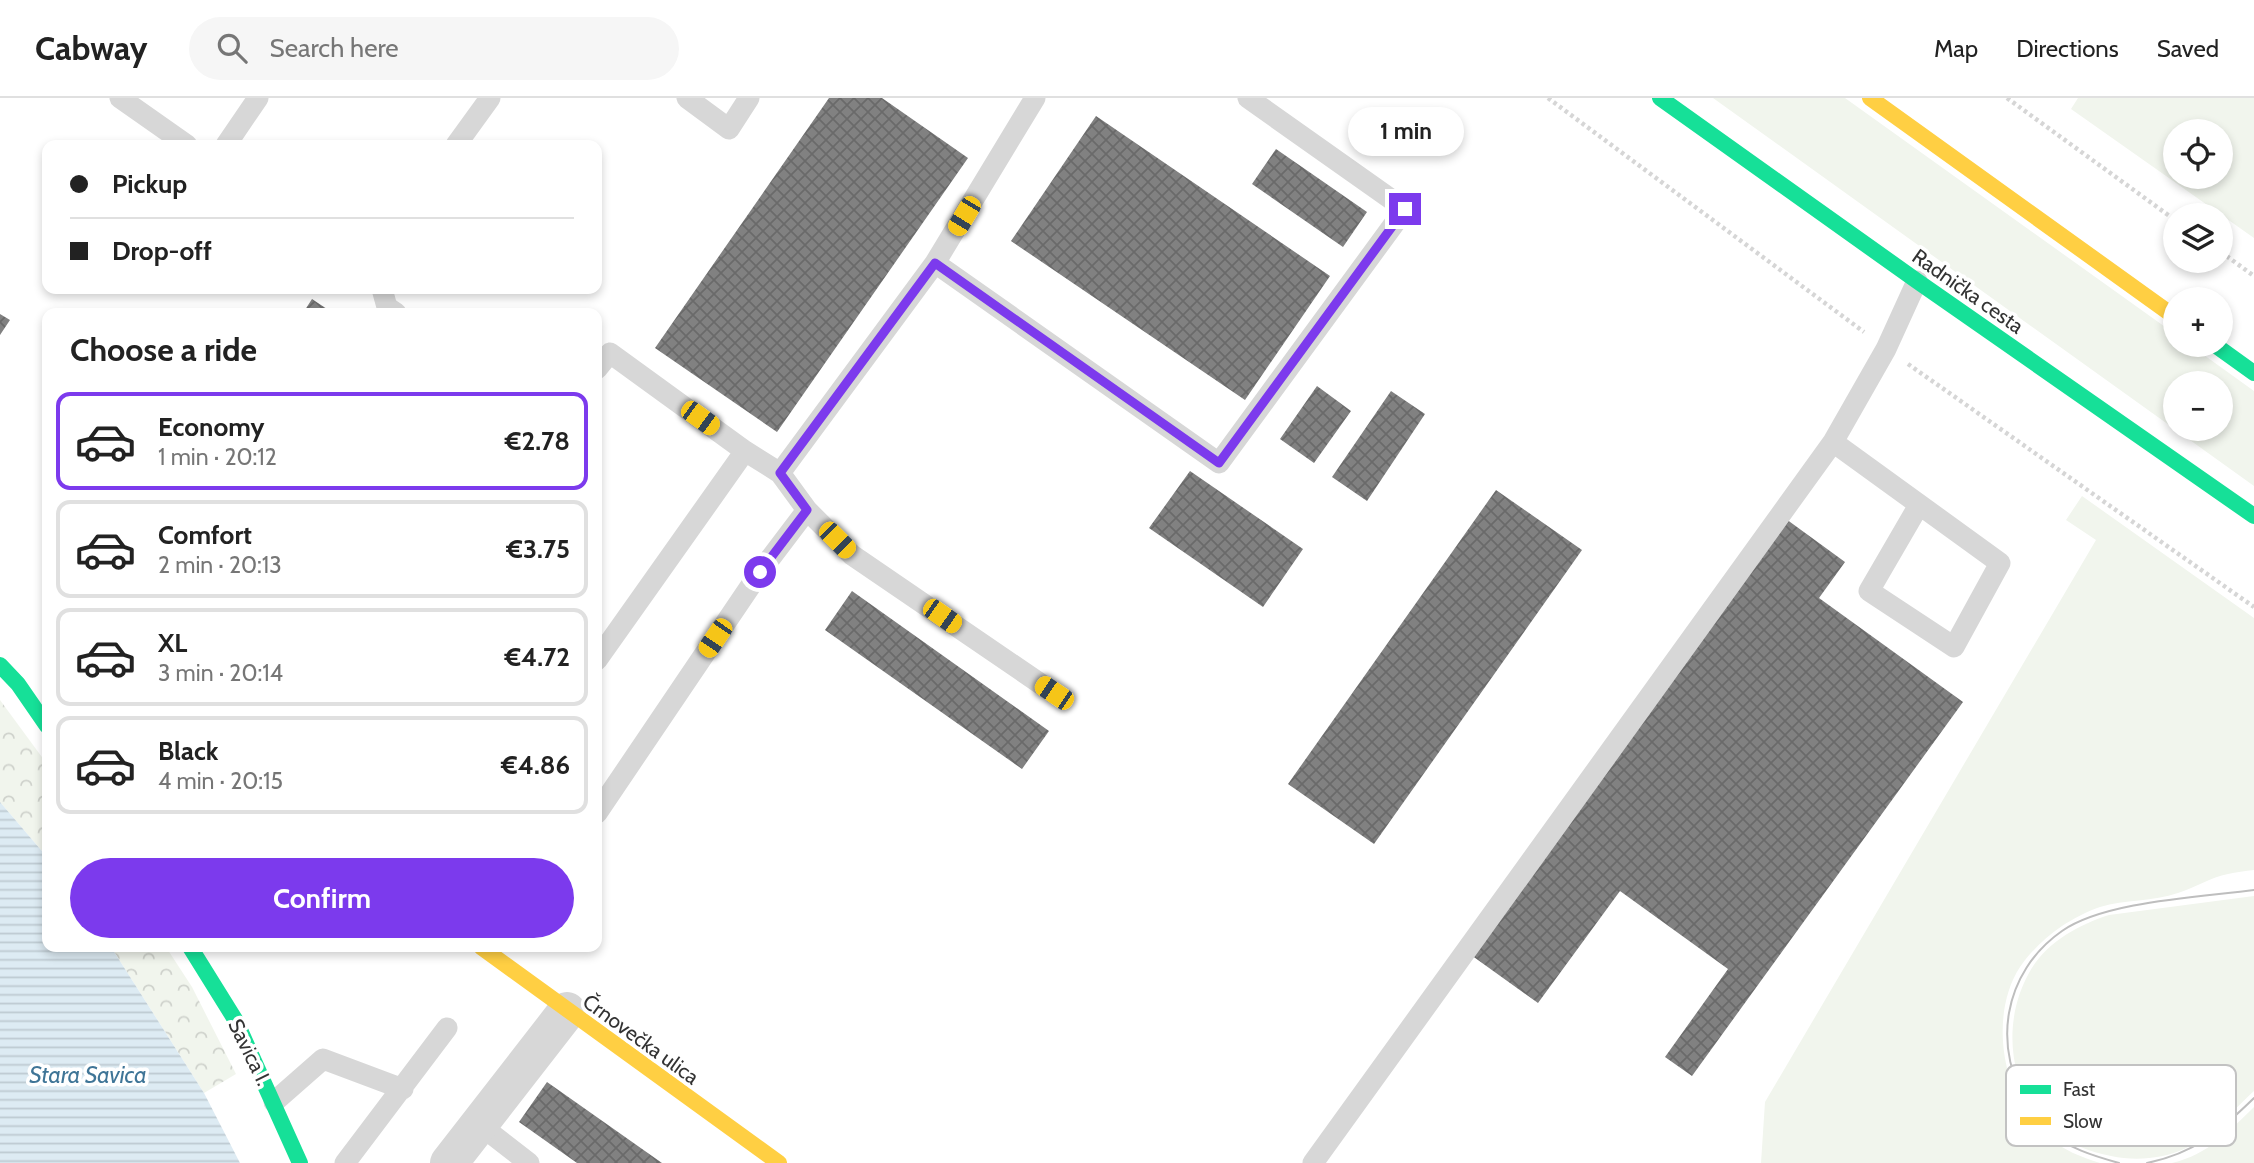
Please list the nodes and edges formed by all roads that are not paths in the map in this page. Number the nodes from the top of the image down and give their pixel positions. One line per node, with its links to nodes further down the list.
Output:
1 (120, 98): 10 (lane)
2 (258, 98): 11 (lane)
3 (490, 98): 12 (lane)
4 (687, 98): 5 (lane)
5 (749, 98)
6 (1035, 98): 13 (lane)
7 (1248, 98): 13 (lane)
8 (1660, 98): 14 (main road, Radnička cesta)
9 (1871, 98): 15 (main road)
10 (180, 140)
11 (229, 140)
12 (460, 140)
13 (935, 263): 21 (lane)
14 (1916, 281): 19 (lane); 24 (main road, Radnička cesta)
15 (2163, 308)
16 (2232, 357): 18 (main road)
17 (602, 363): 20 (lane)
18 (2254, 373)
19 (1833, 442): 22 (lane); 42 (lane)
20 (745, 451): 21 (lane); 25 (lane)
21 (780, 473): 23 (lane)
22 (1919, 505): 22 (lane)
23 (807, 510): 27 (lane); 29 (lane)
24 (2254, 516)
25 (602, 653)
26 (0, 665): 28 (main road)
27 (1054, 693)
28 (42, 719)
29 (602, 806)
30 (193, 952): 35 (main road, Savica I.)
31 (488, 952): 32 (main road, Črnovečka ulica)
32 (567, 1011): 36 (street); 41 (main road, Črnovečka ulica)
33 (447, 1028): 34 (lane)
34 (403, 1089): 35 (lane); 38 (lane)
35 (274, 1102): 37 (main road, Savica I.)
36 (480, 1125): 39 (street); 40 (lane)
37 (300, 1163)
38 (345, 1163)
39 (449, 1163)
40 (529, 1163)
41 (779, 1163)
42 (1313, 1163)

